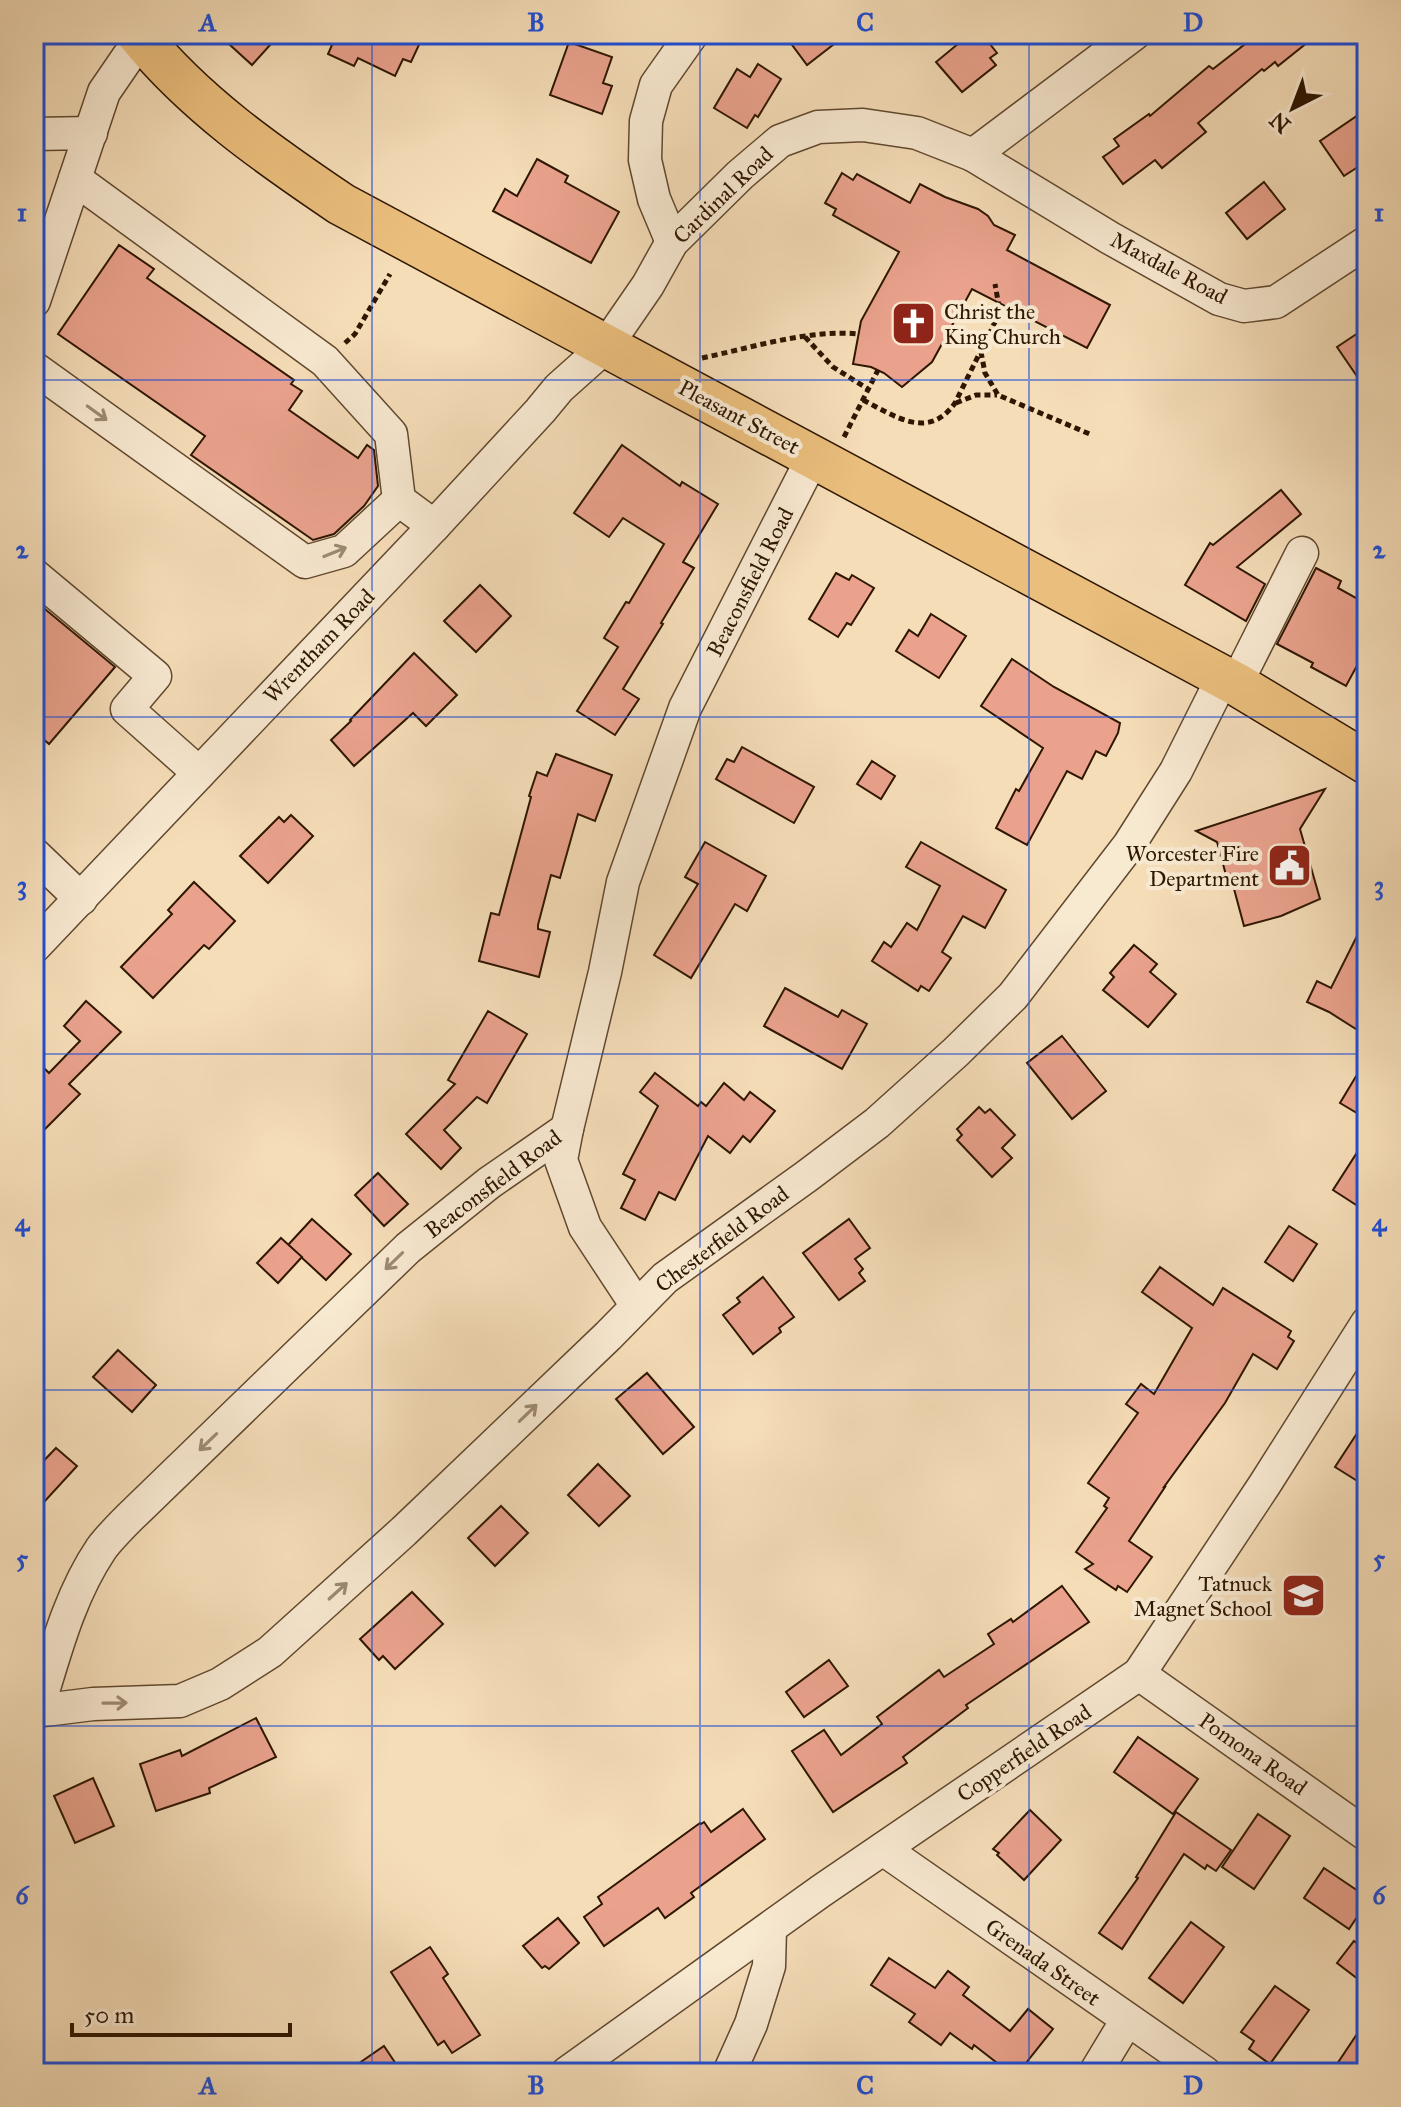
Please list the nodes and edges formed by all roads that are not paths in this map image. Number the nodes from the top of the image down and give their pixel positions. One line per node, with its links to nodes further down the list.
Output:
1 (692, 34): 8 (street)
2 (1134, 34): 6 (street)
3 (140, 36): 4 (street); 11 (main road, Pleasant Street)
4 (91, 133): 5 (street); 7 (street)
5 (34, 134)
6 (973, 155): 8 (street, Cardinal Road); 9 (street, Maxdale Road)
7 (75, 179): 10 (street); 14 (street)
8 (672, 242): 11 (street, Cardinal Road)
9 (1367, 242)
10 (34, 301)
11 (606, 346): 13 (main road, Pleasant Street); 15 (street, Wrentham Road)
12 (34, 368): 14 (street, one-way to 14)
13 (827, 450): 18 (main road, Pleasant Street); 24 (street, Beaconsfield Road)
14 (399, 500): 15 (street)
15 (434, 526): 20 (street, Wrentham Road)
16 (1302, 553): 18 (street, Chesterfield Road)
17 (34, 575): 20 (street)
18 (1229, 680): 19 (main road, Pleasant Street); 25 (street, Chesterfield Road)
19 (1367, 763)
20 (199, 773): 22 (street, Wrentham Road)
21 (34, 854): 22 (street)
22 (81, 899): 23 (street, Wrentham Road)
23 (34, 947)
24 (567, 1129): 25 (street); 28 (street, Beaconsfield Road, one-way to 28)
25 (637, 1306): 28 (street, Chesterfield Road, one-way to 25)
26 (1367, 1323): 27 (street, Copperfield Road)
27 (1139, 1674): 29 (street, Pomona Road); 30 (street, Copperfield Road)
28 (36, 1713)
29 (1367, 1835)
30 (883, 1849): 31 (street, Copperfield Road); 32 (street, Grenada Street)
31 (770, 1928): 33 (street, Copperfield Road); 34 (street)
32 (1127, 2020): 35 (street); 36 (street, Grenada Street)
33 (567, 2073)
34 (729, 2073)
35 (1095, 2073)
36 (1205, 2073)

